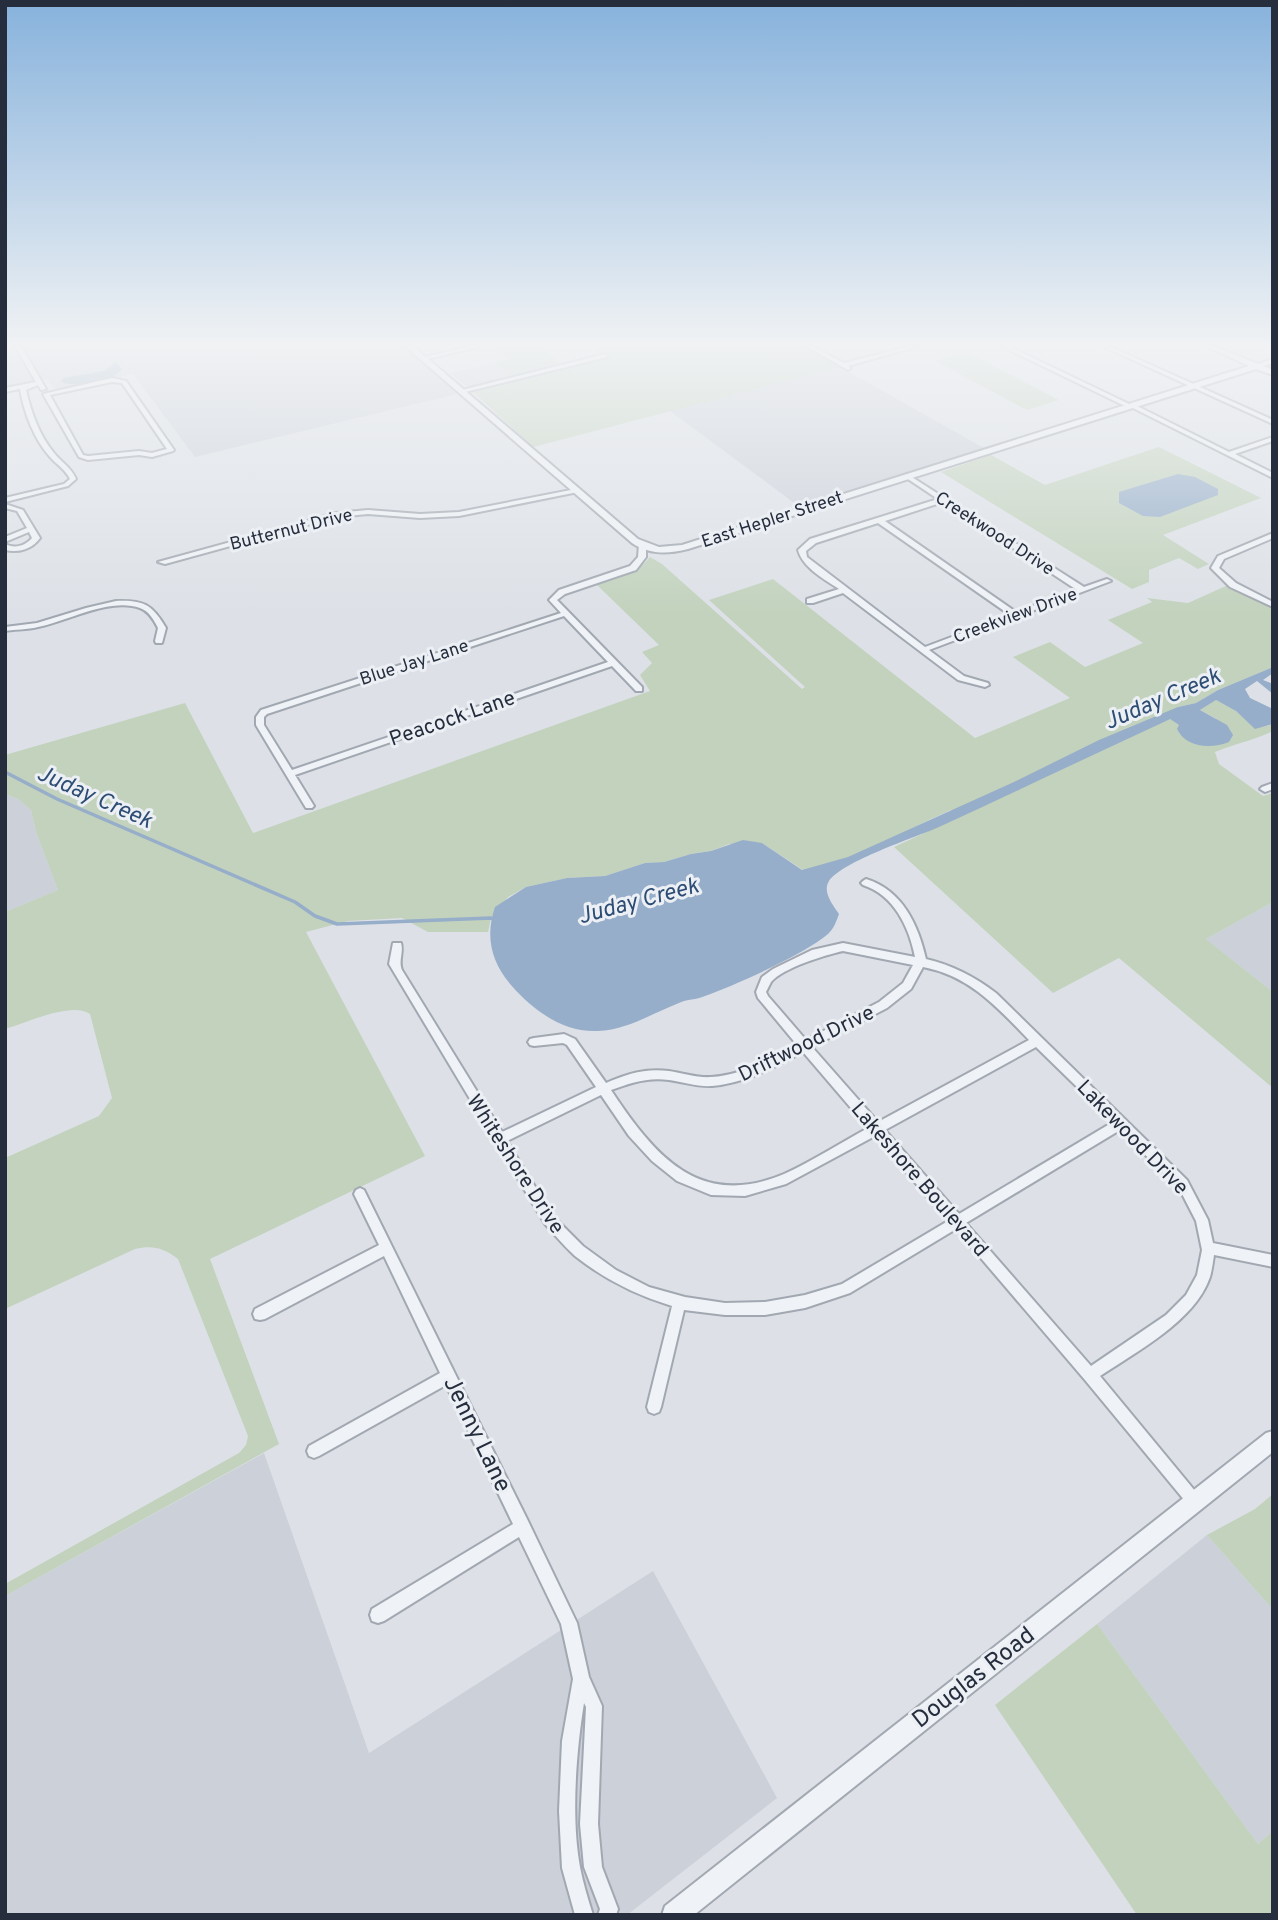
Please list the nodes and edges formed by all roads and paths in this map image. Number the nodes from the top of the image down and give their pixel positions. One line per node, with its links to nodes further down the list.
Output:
1 (41, 436): 13 (street)
2 (70, 436): 3 (street)
3 (161, 436)
4 (512, 436): 11 (street)
5 (1034, 436): 9 (street, East Hepler Street)
6 (1192, 436): 8 (street)
7 (1273, 439): 8 (street)
8 (1229, 454): 10 (street)
9 (907, 476): 12 (street, Creekwood Drive); 20 (street, East Hepler Street)
10 (1273, 476)
11 (573, 488): 20 (street); 21 (street, Butternut Drive)
12 (943, 499): 15 (street); 24 (street, Creekwood Drive)
13 (5, 500)
14 (5, 506): 16 (street)
15 (879, 520): 23 (street); 28 (street)
16 (31, 529): 18 (street); 19 (street)
17 (1273, 535): 26 (street)
18 (5, 540)
19 (5, 546)
20 (645, 547): 27 (street)
21 (162, 562)
22 (1107, 581): 24 (street, Creekview Drive)
23 (844, 590): 25 (street); 31 (street)
24 (1083, 590): 28 (street, Creekview Drive)
25 (810, 601)
26 (1273, 605)
27 (564, 614): 32 (street); 35 (street, Blue Jay Lane)
28 (1015, 615): 31 (street, Creekview Drive)
29 (5, 629): 30 (street)
30 (159, 641)
31 (923, 650): 33 (street)
32 (613, 663): 34 (street); 35 (street, Peacock Lane)
33 (985, 685)
34 (639, 689)
35 (290, 773): 36 (street)
36 (309, 806)
37 (866, 883): 39 (street)
38 (397, 946): 46 (street, Whiteshore Drive)
39 (921, 960): 40 (street, Lakewood Drive); 42 (street, Driftwood Drive); 42 (street, Lakeshore Boulevard)
40 (1037, 1041): 44 (street, Lakewood Drive); 45 (street)
41 (534, 1042): 43 (street)
42 (805, 1046): 43 (street, Driftwood Drive); 45 (street, Lakeshore Boulevard)
43 (604, 1088): 45 (street); 46 (street, Driftwood Drive)
44 (1122, 1123): 48 (street, Whiteshore Drive); 50 (street, Lakewood Drive)
45 (876, 1129): 48 (street, Lakeshore Boulevard)
46 (499, 1139): 52 (street, Whiteshore Drive)
47 (360, 1194): 49 (street, Jenny Lane)
48 (956, 1222): 52 (street, Whiteshore Drive); 55 (street, Lakeshore Boulevard)
49 (387, 1248): 53 (street); 54 (street, Jenny Lane)
50 (1208, 1248): 51 (street); 55 (street, Lakewood Drive)
51 (1273, 1261)
52 (679, 1303): 56 (street)
53 (260, 1314)
54 (449, 1375): 58 (street); 60 (street, Jenny Lane)
55 (1090, 1375): 59 (street, Lakeshore Boulevard)
56 (654, 1407)
57 (1273, 1440): 59 (street, Douglas Road)
58 (314, 1451)
59 (1195, 1502): 65 (street, Douglas Road)
60 (523, 1525): 61 (street); 62 (street, Jenny Lane)
61 (378, 1615)
62 (582, 1679): 63 (street, Jenny Lane); 64 (street, Jenny Lane)
63 (584, 1915)
64 (607, 1915)
65 (674, 1915)

